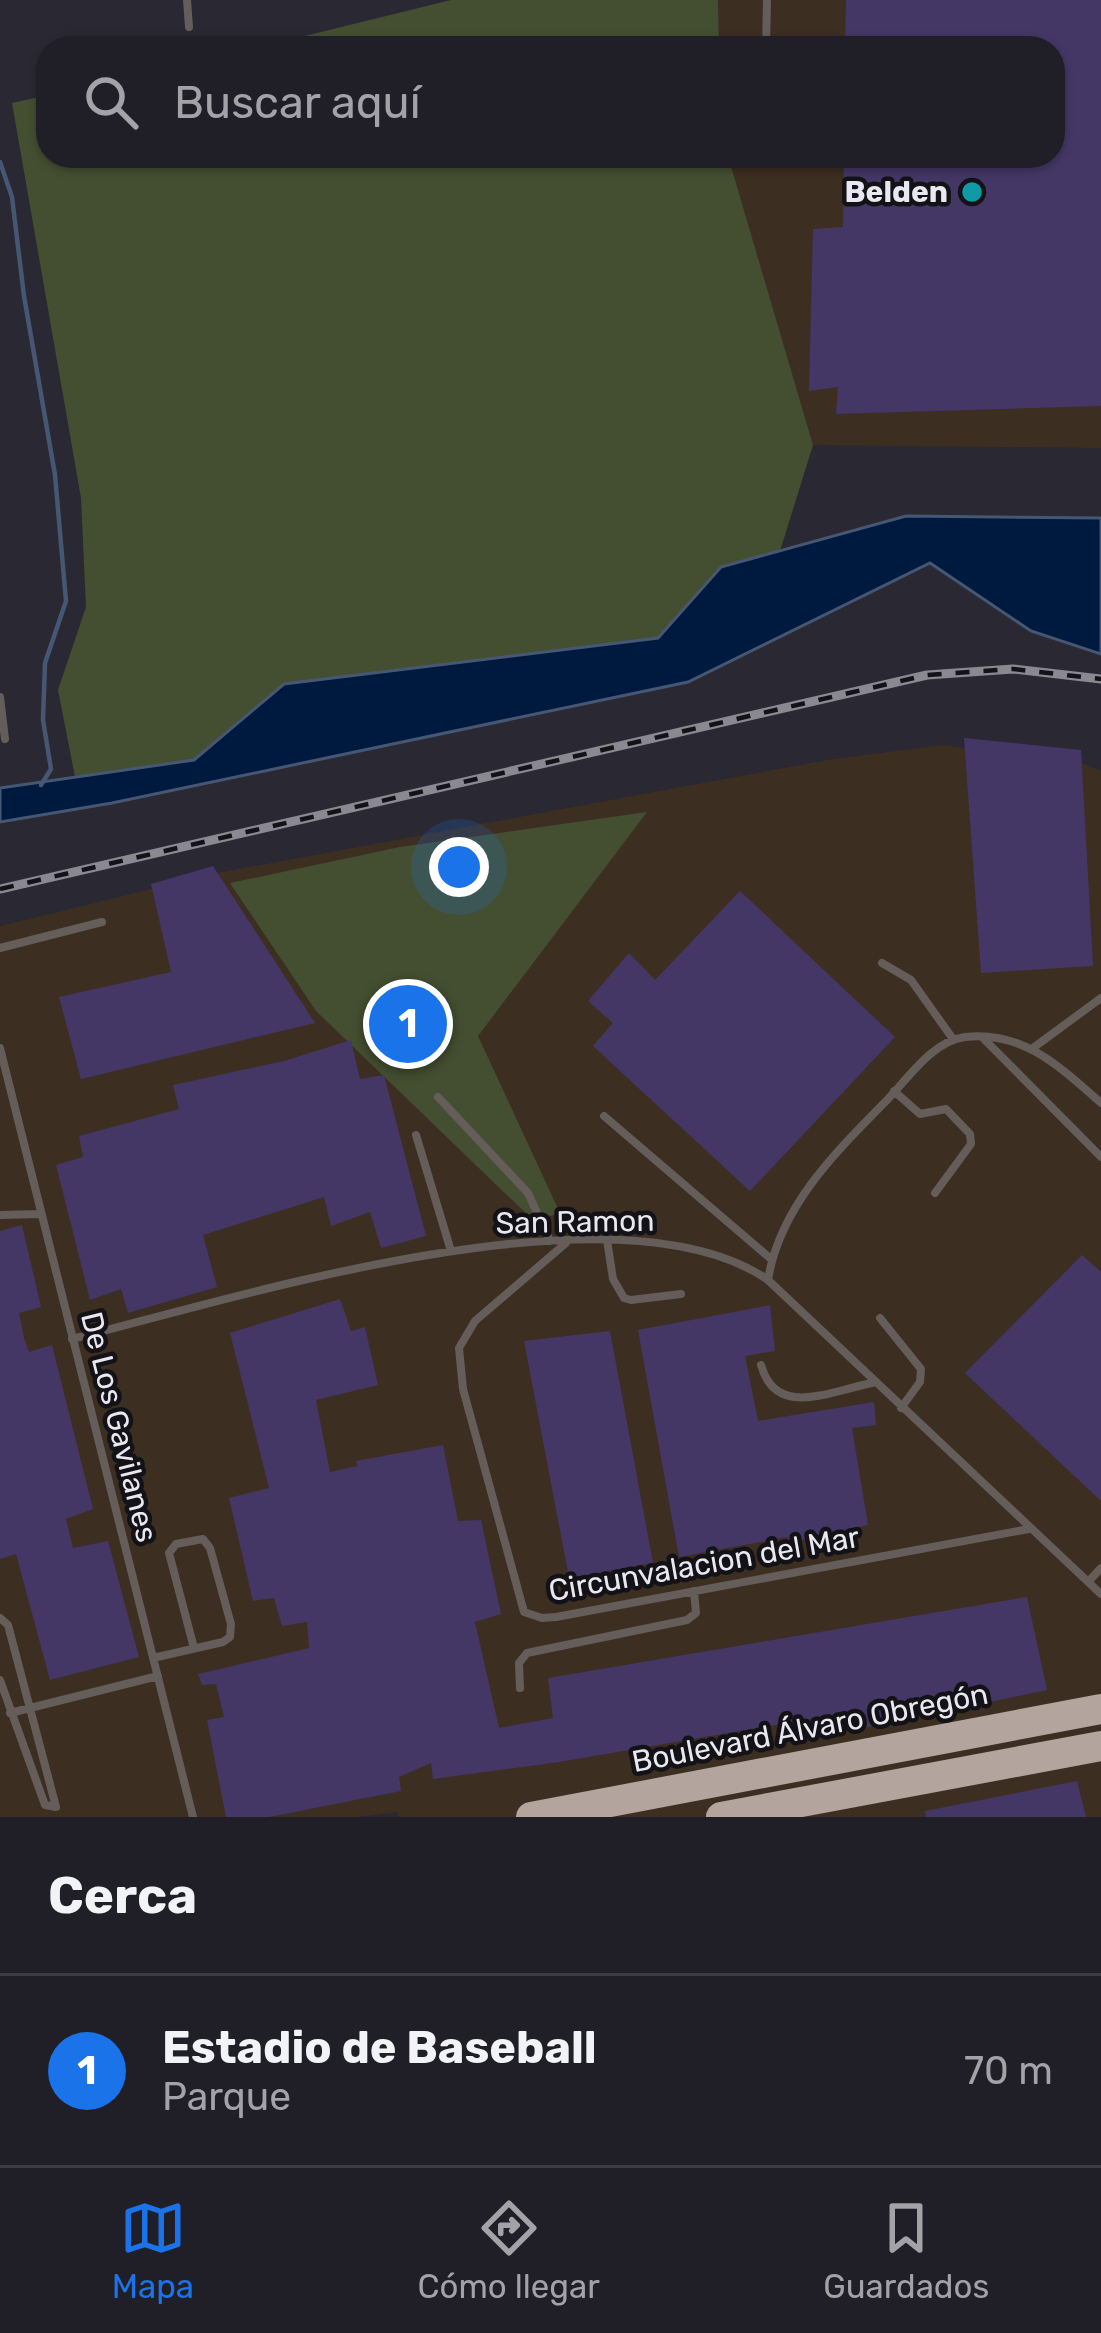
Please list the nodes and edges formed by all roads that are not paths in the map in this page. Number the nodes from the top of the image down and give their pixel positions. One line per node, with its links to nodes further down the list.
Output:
1 (187, 0): 3 (lane)
2 (767, 0): 4 (lane)
3 (189, 27)
4 (766, 36)
5 (0, 697): 6 (lane)
6 (5, 739)
7 (102, 922): 8 (lane)
8 (0, 948)
9 (881, 963): 12 (lane)
10 (1101, 998): 14 (lane)
11 (982, 1036): 12 (lane); 14 (lane); 20 (lane)
12 (953, 1039): 15 (lane)
13 (0, 1048): 22 (lane, De Los Gavilanes)
14 (1033, 1048): 17 (lane)
15 (894, 1091): 21 (lane); 28 (lane)
16 (438, 1097): 26 (lane)
17 (1101, 1103)
18 (604, 1116): 28 (lane)
19 (416, 1135): 27 (lane)
20 (1101, 1157)
21 (935, 1193)
22 (41, 1214): 23 (lane); 32 (lane, De Los Gavilanes)
23 (0, 1215)
24 (568, 1240): 25 (lane, San Ramon); 26 (lane, San Ramon); 39 (lane, Circunvalacion del Mar)
25 (607, 1240): 29 (lane, San Ramon); 30 (lane)
26 (550, 1241): 27 (lane, San Ramon)
27 (451, 1251): 32 (lane, San Ramon)
28 (771, 1259): 29 (lane)
29 (768, 1280): 34 (lane, San Ramon)
30 (681, 1294)
31 (880, 1318): 35 (lane)
32 (72, 1339): 43 (lane, De Los Gavilanes)
33 (761, 1365): 34 (lane)
34 (873, 1382): 35 (lane, San Ramon)
35 (901, 1408): 36 (lane, San Ramon)
36 (1030, 1528): 38 (lane, San Ramon); 39 (lane, Circunvalacion del Mar)
37 (1101, 1568): 38 (lane)
38 (1088, 1582): 40 (lane, San Ramon)
39 (694, 1591): 46 (lane)
40 (1101, 1594)
41 (0, 1618): 47 (lane)
42 (194, 1648): 42 (lane); 43 (lane)
43 (153, 1658): 44 (lane, De Los Gavilanes)
44 (158, 1676): 47 (lane); 51 (lane, De Los Gavilanes)
45 (0, 1680): 49 (lane)
46 (520, 1688)
47 (32, 1707): 49 (lane); 49 (lane)
48 (1101, 1709): 52 (highway, Boulevard Álvaro Obregón)
49 (10, 1713)
50 (1101, 1747): 53 (highway)
51 (193, 1817)
52 (531, 1817)
53 (721, 1817)

